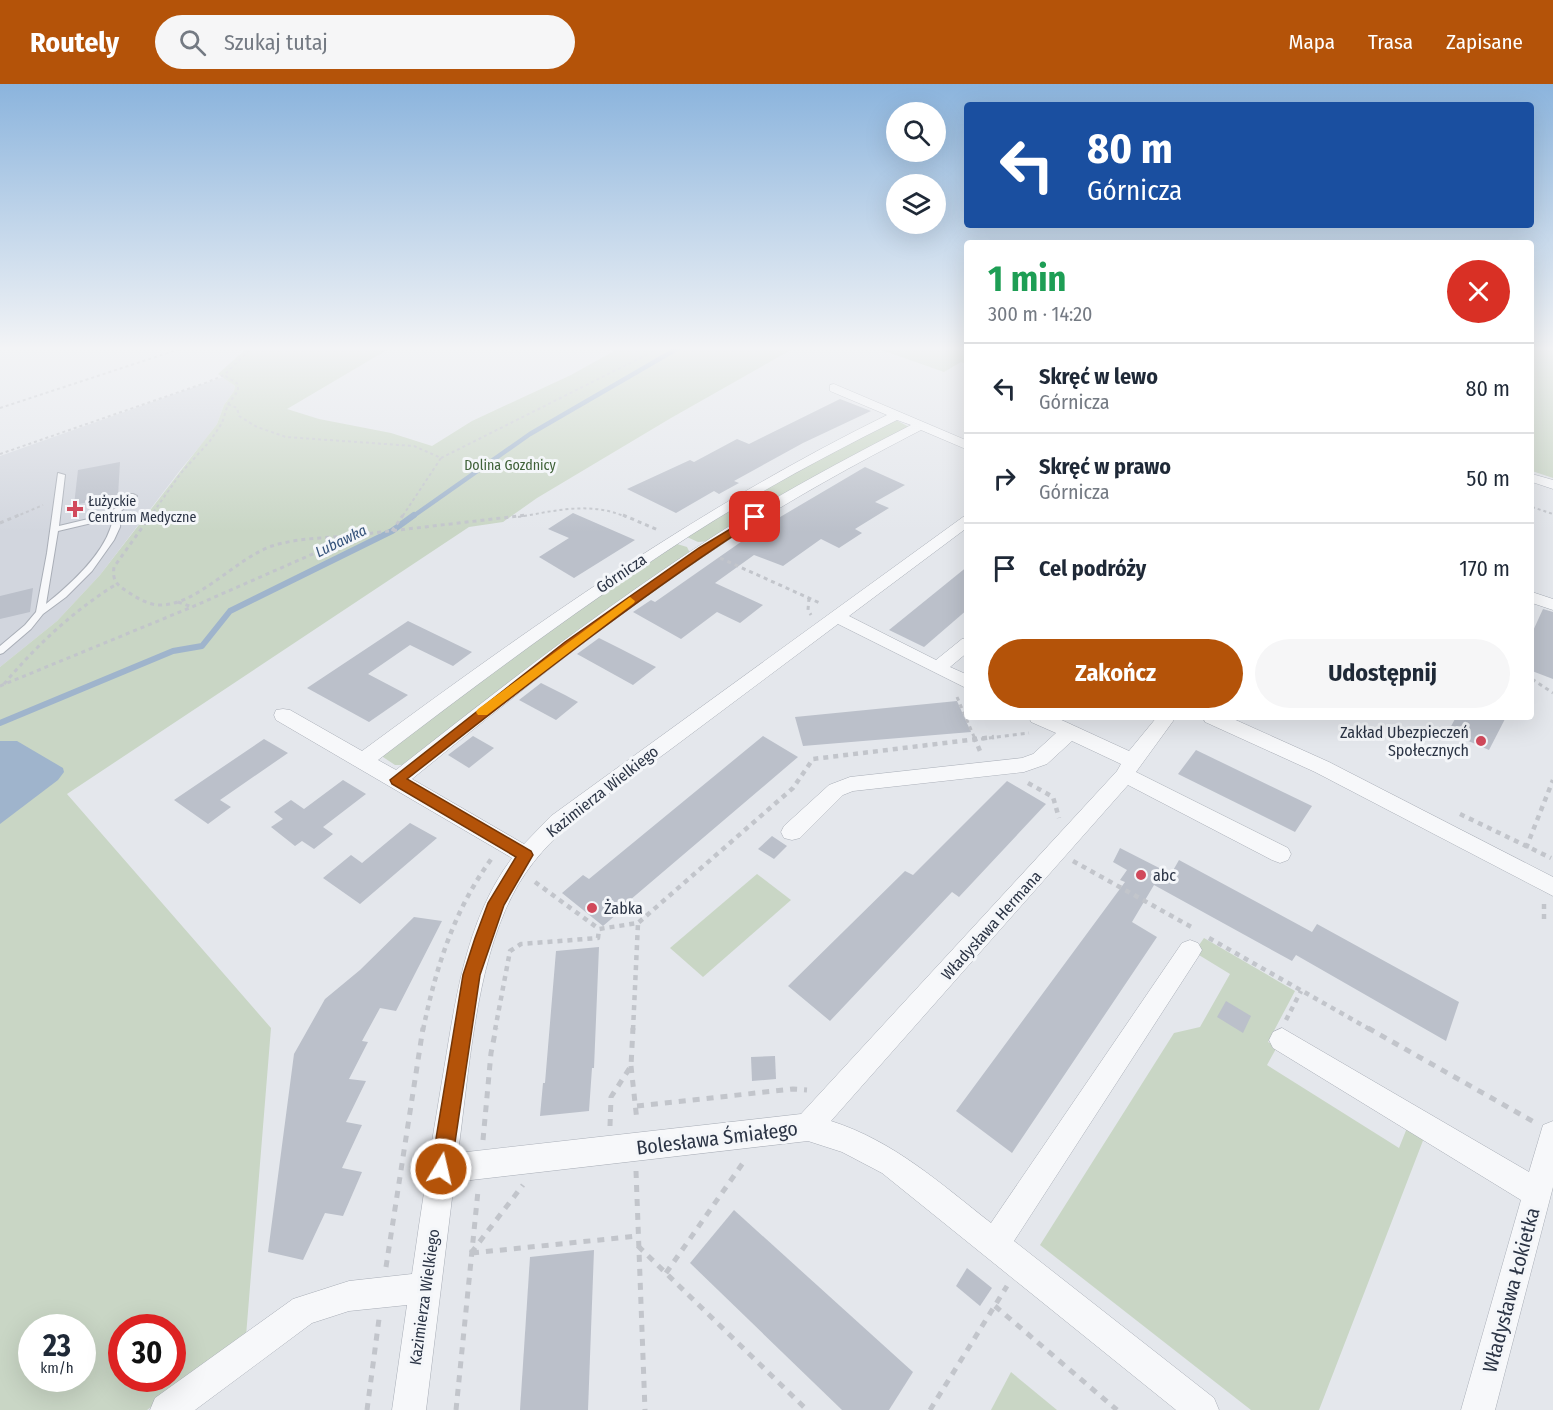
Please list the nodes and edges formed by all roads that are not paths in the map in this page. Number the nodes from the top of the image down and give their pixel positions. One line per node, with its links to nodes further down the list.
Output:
1 (883, 409): 2 (street)
2 (897, 415): 3 (street); 12 (street, Górnicza)
3 (921, 425): 4 (street); 13 (street, Górnicza)
4 (964, 444)
5 (61, 475): 11 (lane)
6 (1534, 479): 7 (street)
7 (1553, 485)
8 (133, 496): 9 (lane)
9 (105, 516): 11 (lane); 17 (lane)
10 (964, 523): 16 (street, Kazimierza Wielkiego)
11 (54, 529): 17 (lane)
12 (675, 537): 13 (street); 27 (street, Górnicza)
13 (703, 550): 29 (street, Górnicza)
14 (1534, 598): 15 (street)
15 (1553, 605)
16 (831, 611): 20 (street); 32 (street, Kazimierza Wielkiego)
17 (40, 612): 19 (lane)
18 (964, 647): 20 (street)
19 (0, 651)
20 (938, 668): 21 (street)
21 (961, 687)
22 (283, 715): 27 (street)
23 (1044, 720): 26 (street)
24 (1165, 720): 28 (street, Władysława Hermana)
25 (1219, 720): 33 (street)
26 (1070, 732): 28 (street); 30 (street)
27 (363, 761): 29 (street)
28 (1128, 768): 31 (street); 36 (street, Władysława Hermana)
29 (397, 780): 32 (street)
30 (792, 832)
31 (1280, 854)
32 (525, 855): 38 (street, Kazimierza Wielkiego)
33 (1553, 887)
34 (1190, 950): 40 (street)
35 (1282, 1040): 39 (street)
36 (808, 1128): 38 (street, Bolesława Śmiałego); 40 (street, Bolesława Śmiałego)
37 (1548, 1131): 39 (street, Władysława Łokietka)
38 (441, 1169): 41 (street, Kazimierza Wielkiego)
39 (1537, 1193): 45 (street, Władysława Łokietka)
40 (994, 1245): 44 (street, Bolesława Śmiałego)
41 (426, 1288): 42 (street); 43 (street, Kazimierza Wielkiego)
42 (167, 1410)
43 (409, 1410)
44 (1202, 1410)
45 (1478, 1410)

